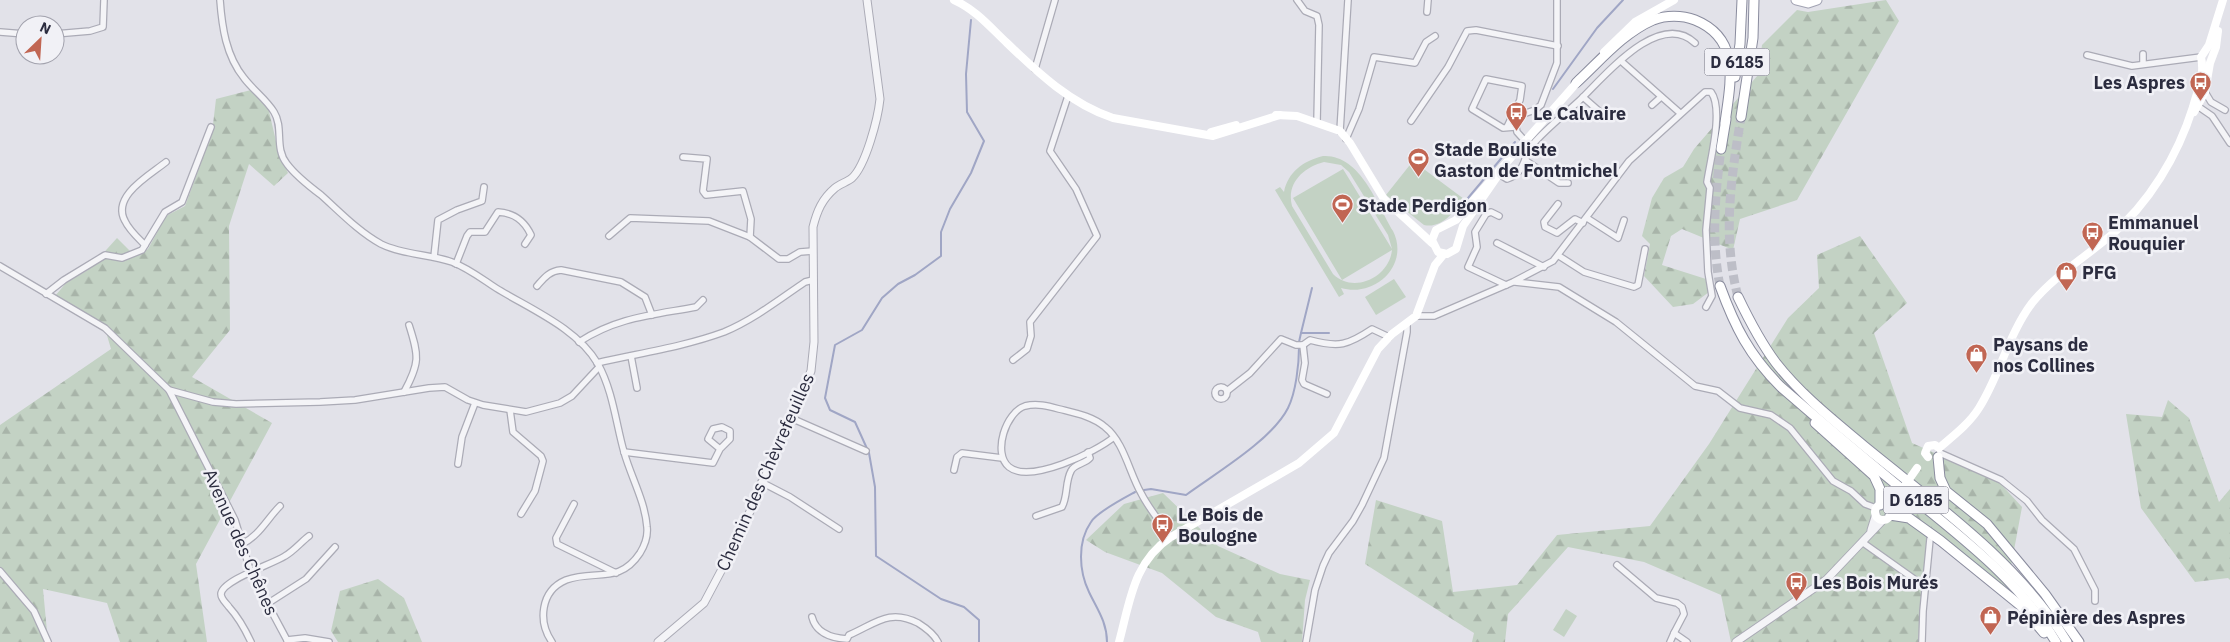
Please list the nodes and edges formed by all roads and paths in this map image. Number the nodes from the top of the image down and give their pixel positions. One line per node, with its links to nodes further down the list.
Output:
1 (104, 0): 19 (street)
2 (220, 0): 76 (street)
3 (867, 0): 73 (street, Chemin des Chèvrefeuilles)
4 (954, 0): 28 (main road)
5 (1055, 0): 28 (street)
6 (1297, 0): 42 (street)
7 (1348, 0): 47 (street)
8 (1428, 0): 16 (street)
9 (1557, 0): 22 (street)
10 (1674, 0): 29 (main road)
11 (1742, 0): 43 (main road, D 6185)
12 (1754, 0): 39 (main road)
13 (1796, 0): 14 (main road)
14 (1817, 0)
15 (2223, 0): 25 (main road)
16 (1427, 12)
17 (0, 32): 18 (street)
18 (15, 33)
19 (65, 33)
20 (1435, 36): 48 (street)
21 (1694, 43): 26 (street)
22 (1558, 46): 41 (street); 46 (street)
23 (2143, 54): 27 (street)
24 (2088, 55): 27 (street)
25 (2206, 58): 27 (street); 30 (main road); 36 (main road)
26 (1621, 61): 32 (street); 33 (street)
27 (2143, 64)
28 (1035, 69): 31 (main road)
29 (1576, 83): 43 (main road, D 6185); 49 (main road)
30 (2205, 92): 35 (street); 36 (main road)
31 (1068, 96): 42 (main road); 98 (street)
32 (1583, 97): 40 (street); 53 (street)
33 (1661, 97): 34 (street); 38 (street)
34 (1652, 105)
35 (2228, 109): 37 (street)
36 (2195, 110): 37 (street); 114 (main road)
37 (2208, 112): 50 (street)
38 (1680, 113): 60 (street); 89 (street)
39 (1741, 117)
40 (1607, 118)
41 (1411, 121)
42 (1317, 122): 47 (main road)
43 (1725, 123): 51 (main road, D 6185)
44 (1507, 126): 44 (street); 46 (street)
45 (211, 127): 70 (street)
46 (1515, 127): 49 (street)
47 (1340, 131): 48 (main road)
48 (1346, 139): 63 (main road)
49 (1526, 142): 55 (main road)
50 (2230, 143)
51 (1721, 149)
52 (683, 156): 67 (street)
53 (1525, 160): 55 (street); 56 (street)
54 (166, 162): 70 (street)
55 (1499, 174): 62 (main road); 66 (main road)
56 (1568, 184)
57 (484, 187): 76 (street)
58 (1558, 204): 60 (street)
59 (1499, 216): 83 (street)
60 (1585, 220): 61 (street); 75 (street)
61 (1624, 220)
62 (1447, 227): 64 (main road); 66 (main road)
63 (1424, 234): 64 (main road); 71 (main road)
64 (1434, 234): 71 (main road)
65 (609, 236): 67 (street)
66 (1458, 236): 74 (main road)
67 (750, 238): 73 (street)
68 (1497, 243): 80 (street)
69 (525, 244): 77 (street)
70 (145, 245): 86 (street)
71 (1434, 246): 74 (main road); 78 (main road)
72 (1645, 249): 75 (street)
73 (813, 250): 81 (street, Chemin des Chèvrefeuilles)
74 (1444, 254): 78 (main road)
75 (1559, 256): 80 (street)
76 (434, 257): 77 (street)
77 (456, 264): 95 (street)
78 (1435, 265): 91 (main road)
79 (0, 266): 86 (street)
80 (1544, 267): 82 (street)
81 (812, 280): 97 (street); 108 (street, Chemin des Chèvrefeuilles)
82 (1513, 282): 83 (street); 122 (street)
83 (1506, 285): 91 (street)
84 (537, 286): 90 (street)
85 (1720, 286): 100 (main road, D 6185)
86 (46, 294): 102 (street)
87 (1738, 297): 157 (main road, D 6185)
88 (703, 300): 90 (street)
89 (1706, 307)
90 (652, 315): 95 (street)
91 (1416, 316): 92 (main road)
92 (1407, 324): 94 (main road); 150 (street)
93 (409, 325): 104 (street)
94 (1389, 337): 96 (street); 127 (main road)
95 (579, 342): 99 (street)
96 (1300, 345): 103 (street); 105 (street)
97 (631, 356): 99 (street); 101 (street)
98 (1013, 360)
99 (598, 365): 107 (street); 111 (street)
100 (1781, 387): 122 (main road); 156 (main road, D 6185)
101 (637, 388)
102 (169, 390): 104 (street); 130 (street, Avenue des Chênes)
103 (1226, 391)
104 (404, 392): 106 (street)
105 (1327, 394)
106 (475, 403): 107 (street); 117 (street)
107 (510, 410): 123 (street)
108 (790, 418): 112 (street); 119 (street, Chemin des Chèvrefeuilles)
109 (1114, 437): 113 (street); 116 (street); 127 (street)
110 (720, 449): 111 (street)
111 (624, 452): 135 (street)
112 (866, 452)
113 (1088, 452): 116 (street); 124 (street)
114 (1939, 453): 115 (main road); 115 (main road); 137 (street); 158 (main road)
115 (1928, 457): 122 (main road, bridge)
116 (1002, 458): 118 (street)
117 (458, 464)
118 (954, 470)
119 (761, 482): 125 (street); 147 (street, Chemin des Chèvrefeuilles)
120 (574, 504): 135 (street)
121 (280, 506): 130 (street)
122 (1884, 510): 129 (street); 155 (main road)
123 (521, 514)
124 (1036, 516)
125 (839, 529)
126 (308, 536): 134 (street)
127 (1171, 537): 149 (main road)
128 (1930, 539): 136 (street)
129 (1862, 542): 136 (street); 153 (street)
130 (242, 544): 134 (street, Avenue des Chênes)
131 (334, 547): 138 (street)
132 (1617, 565): 140 (street)
133 (0, 570): 143 (street)
134 (251, 573): 138 (street, Avenue des Chênes); 144 (street)
135 (616, 573): 146 (street)
136 (1924, 586): 154 (street)
137 (2095, 601)
138 (267, 604): 142 (street, Avenue des Chênes)
139 (812, 617): 141 (street)
140 (1674, 634): 151 (street); 152 (street)
141 (847, 640): 148 (street)
142 (288, 641): 145 (street)
143 (48, 642)
144 (251, 642)
145 (328, 642)
146 (552, 642)
147 (658, 642)
148 (938, 642)
149 (1119, 642)
150 (1306, 642)
151 (1670, 642)
152 (1687, 642)
153 (1736, 642)
154 (1922, 642)
155 (2051, 642)
156 (2056, 642)
157 (2067, 642)
158 (2079, 642)

